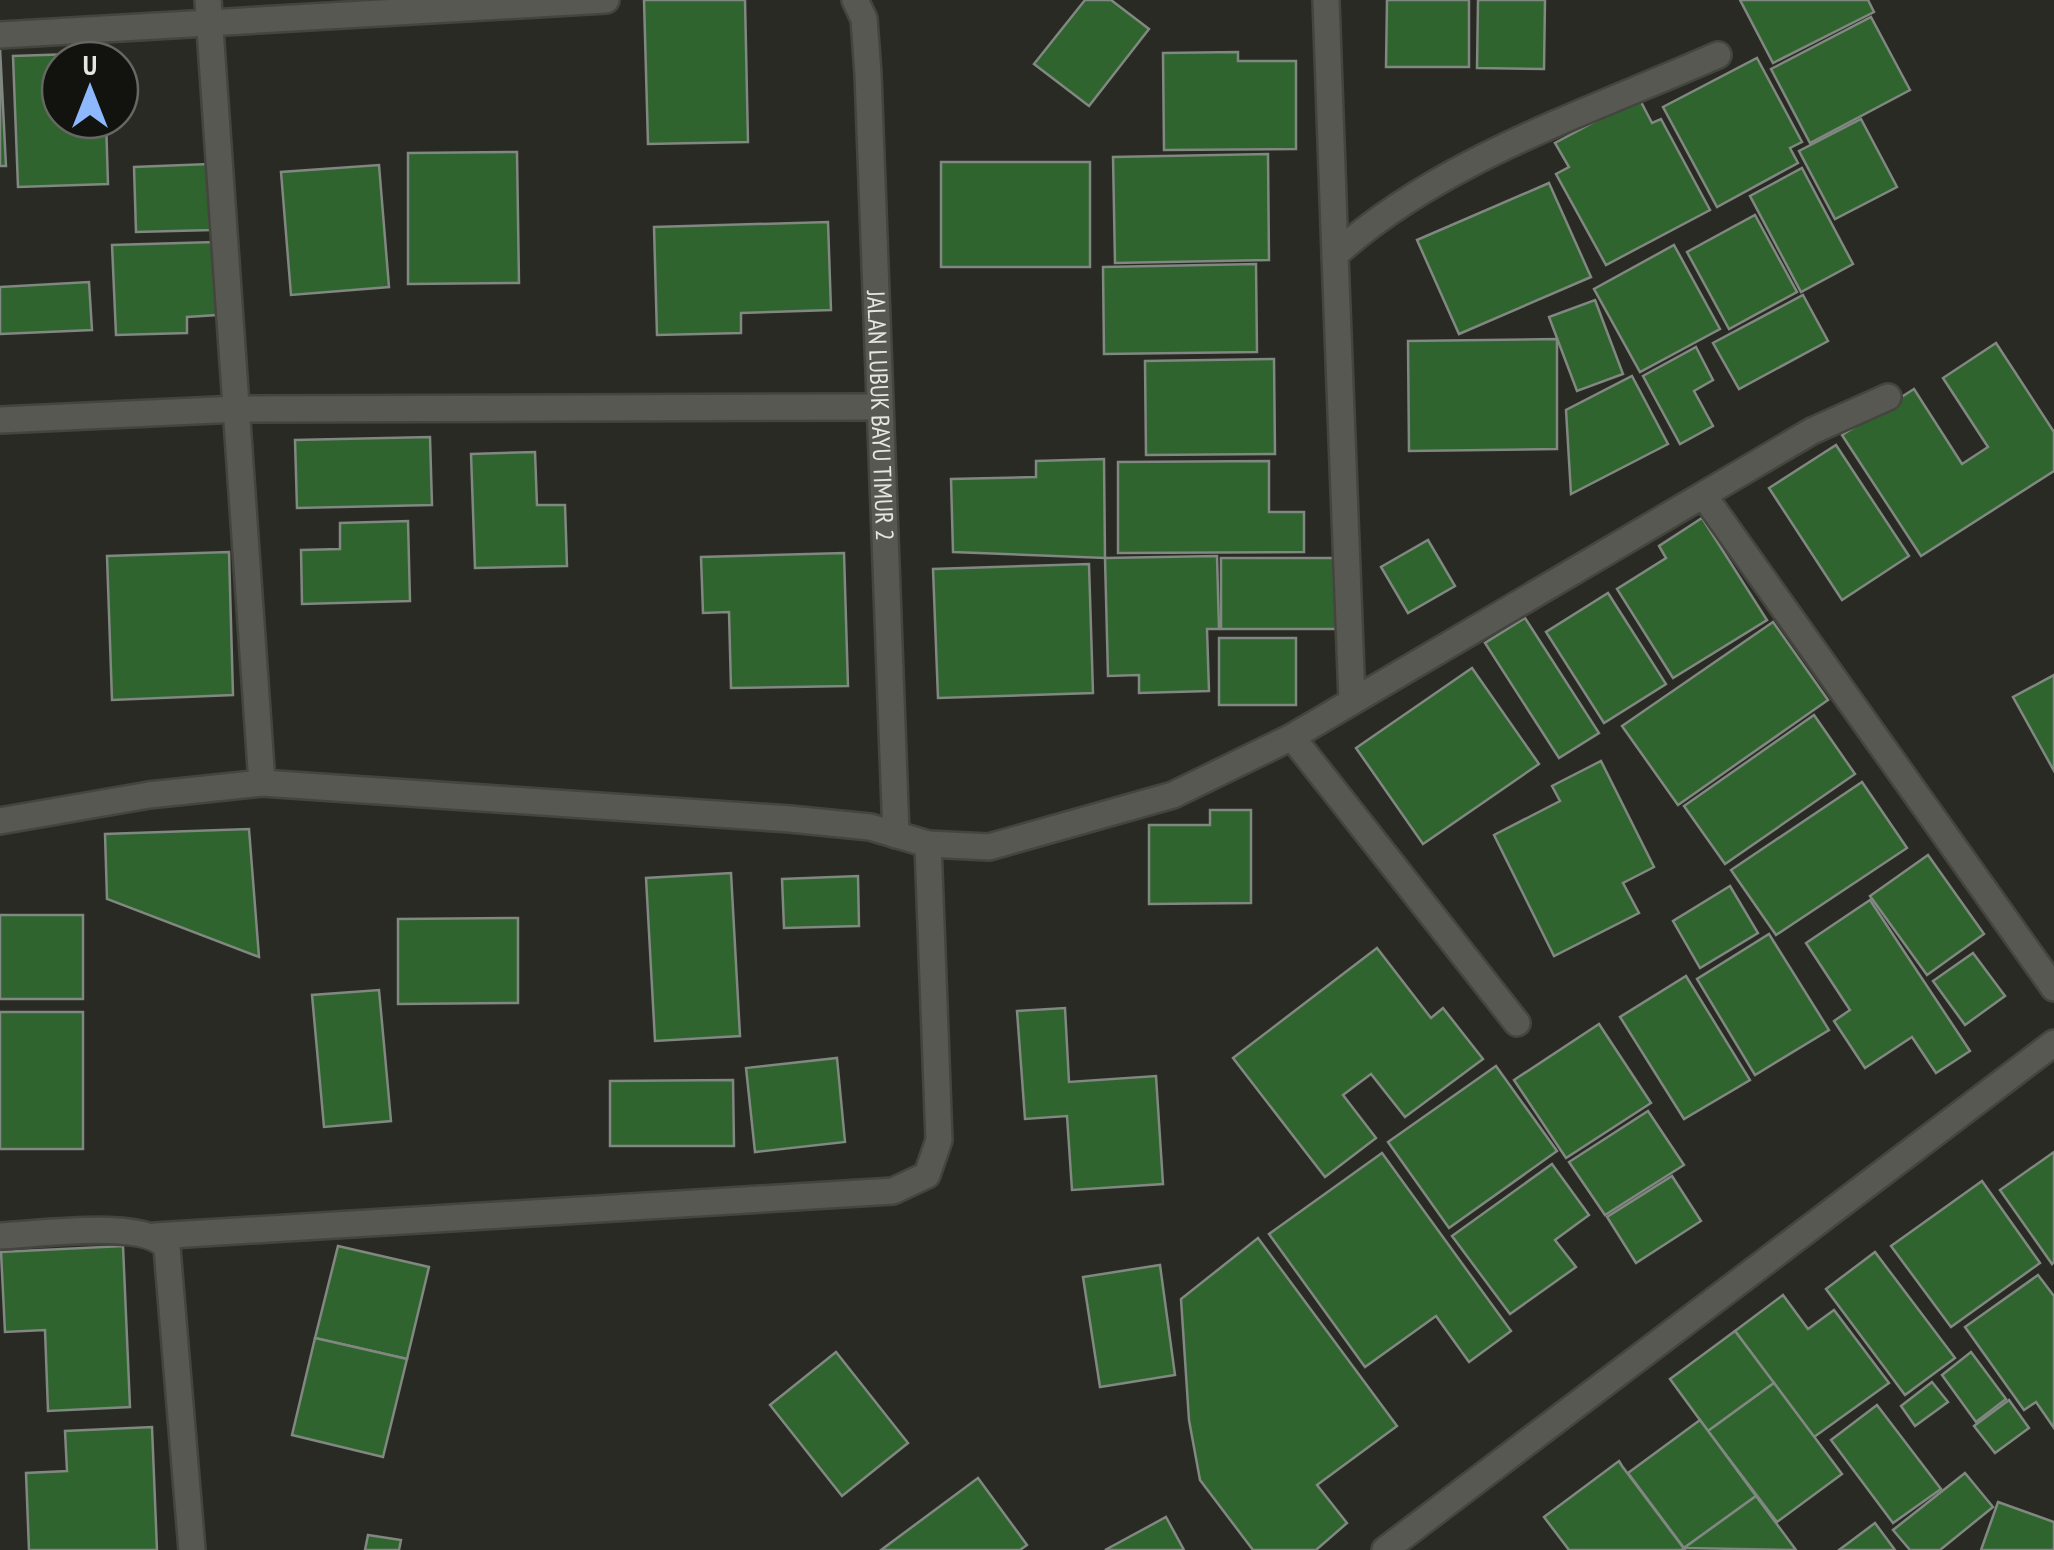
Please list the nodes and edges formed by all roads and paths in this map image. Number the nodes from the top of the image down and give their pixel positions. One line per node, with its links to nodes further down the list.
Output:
1 (606, 0): 4 (street)
2 (1326, 0): 7 (street)
3 (864, 6): 9 (street, JALAN LUBUK BAYU TIMUR 2)
4 (208, 12): 5 (street); 10 (street)
5 (0, 35)
6 (1718, 55): 7 (street)
7 (1335, 255): 13 (street)
8 (1888, 397): 12 (street)
9 (878, 407): 10 (street); 17 (street, JALAN LUBUK BAYU TIMUR 2)
10 (238, 409): 11 (street); 15 (street)
11 (0, 420)
12 (1704, 496): 13 (street); 19 (street)
13 (1352, 700): 14 (street)
14 (1292, 738): 18 (street); 20 (street)
15 (262, 783): 16 (street); 17 (street)
16 (0, 821)
17 (896, 834): 18 (street)
18 (928, 844): 23 (street)
19 (2054, 988)
20 (1517, 1023)
21 (2054, 1043): 25 (street)
22 (0, 1236): 23 (street)
23 (155, 1236): 24 (street)
24 (192, 1550)
25 (1385, 1550)

